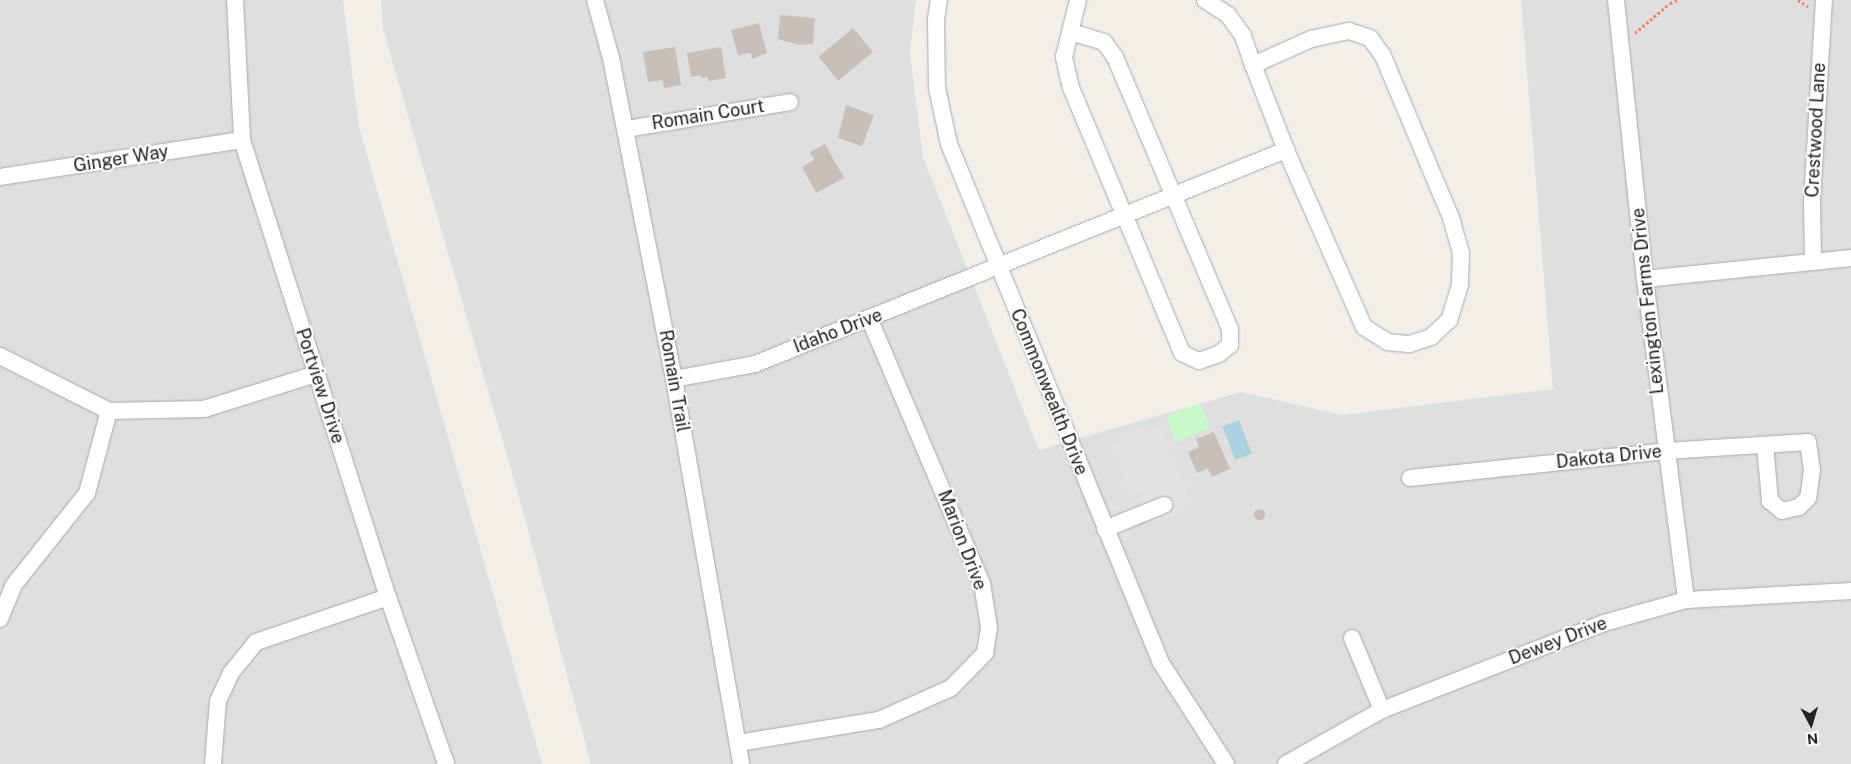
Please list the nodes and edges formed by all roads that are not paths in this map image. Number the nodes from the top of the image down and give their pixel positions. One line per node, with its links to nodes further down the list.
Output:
1 (235, 0): 12 (street, Portview Drive)
2 (595, 0): 11 (street, Romain Trail)
3 (939, 0): 19 (street, Commonwealth Drive)
4 (1078, 0): 8 (street)
5 (1205, 0): 9 (street)
6 (1616, 0): 20 (street, Lexington Farms Drive)
7 (1824, 0): 18 (street, Crestwood Lane)
8 (1071, 32): 15 (street); 16 (street)
9 (1253, 65): 13 (street); 13 (street)
10 (790, 102): 11 (street, Romain Court)
11 (626, 129): 24 (street, Romain Trail)
12 (242, 140): 14 (street, Ginger Way); 23 (street, Portview Drive)
13 (1286, 150): 15 (street, Idaho Drive)
14 (0, 177)
15 (1172, 196): 16 (street, Idaho Drive); 16 (street)
16 (1123, 216): 19 (street, Idaho Drive)
17 (1851, 258): 18 (street)
18 (1813, 260): 20 (street)
19 (996, 264): 21 (street, Idaho Drive); 30 (street, Commonwealth Drive)
20 (1645, 279): 27 (street, Lexington Farms Drive)
21 (870, 320): 24 (street, Idaho Drive); 37 (street, Marion Drive)
22 (0, 356): 25 (street)
23 (316, 374): 25 (street); 32 (street, Portview Drive)
24 (674, 379): 37 (street, Romain Trail)
25 (109, 411): 34 (street)
26 (1765, 444): 26 (street, Dakota Drive); 27 (street, Dakota Drive)
27 (1666, 451): 28 (street, Dakota Drive); 33 (street, Lexington Farms Drive)
28 (1410, 478)
29 (1164, 505): 30 (street)
30 (1105, 528): 41 (street, Commonwealth Drive)
31 (1851, 591): 33 (street, Dewey Drive)
32 (388, 597): 38 (street); 39 (street, Portview Drive)
33 (1686, 600): 36 (street, Dewey Drive)
34 (0, 619)
35 (1352, 638): 36 (street)
36 (1382, 710): 42 (street, Dewey Drive)
37 (738, 743): 40 (street, Romain Trail)
38 (213, 764)
39 (446, 764)
40 (741, 764)
41 (1226, 764)
42 (1286, 764)

